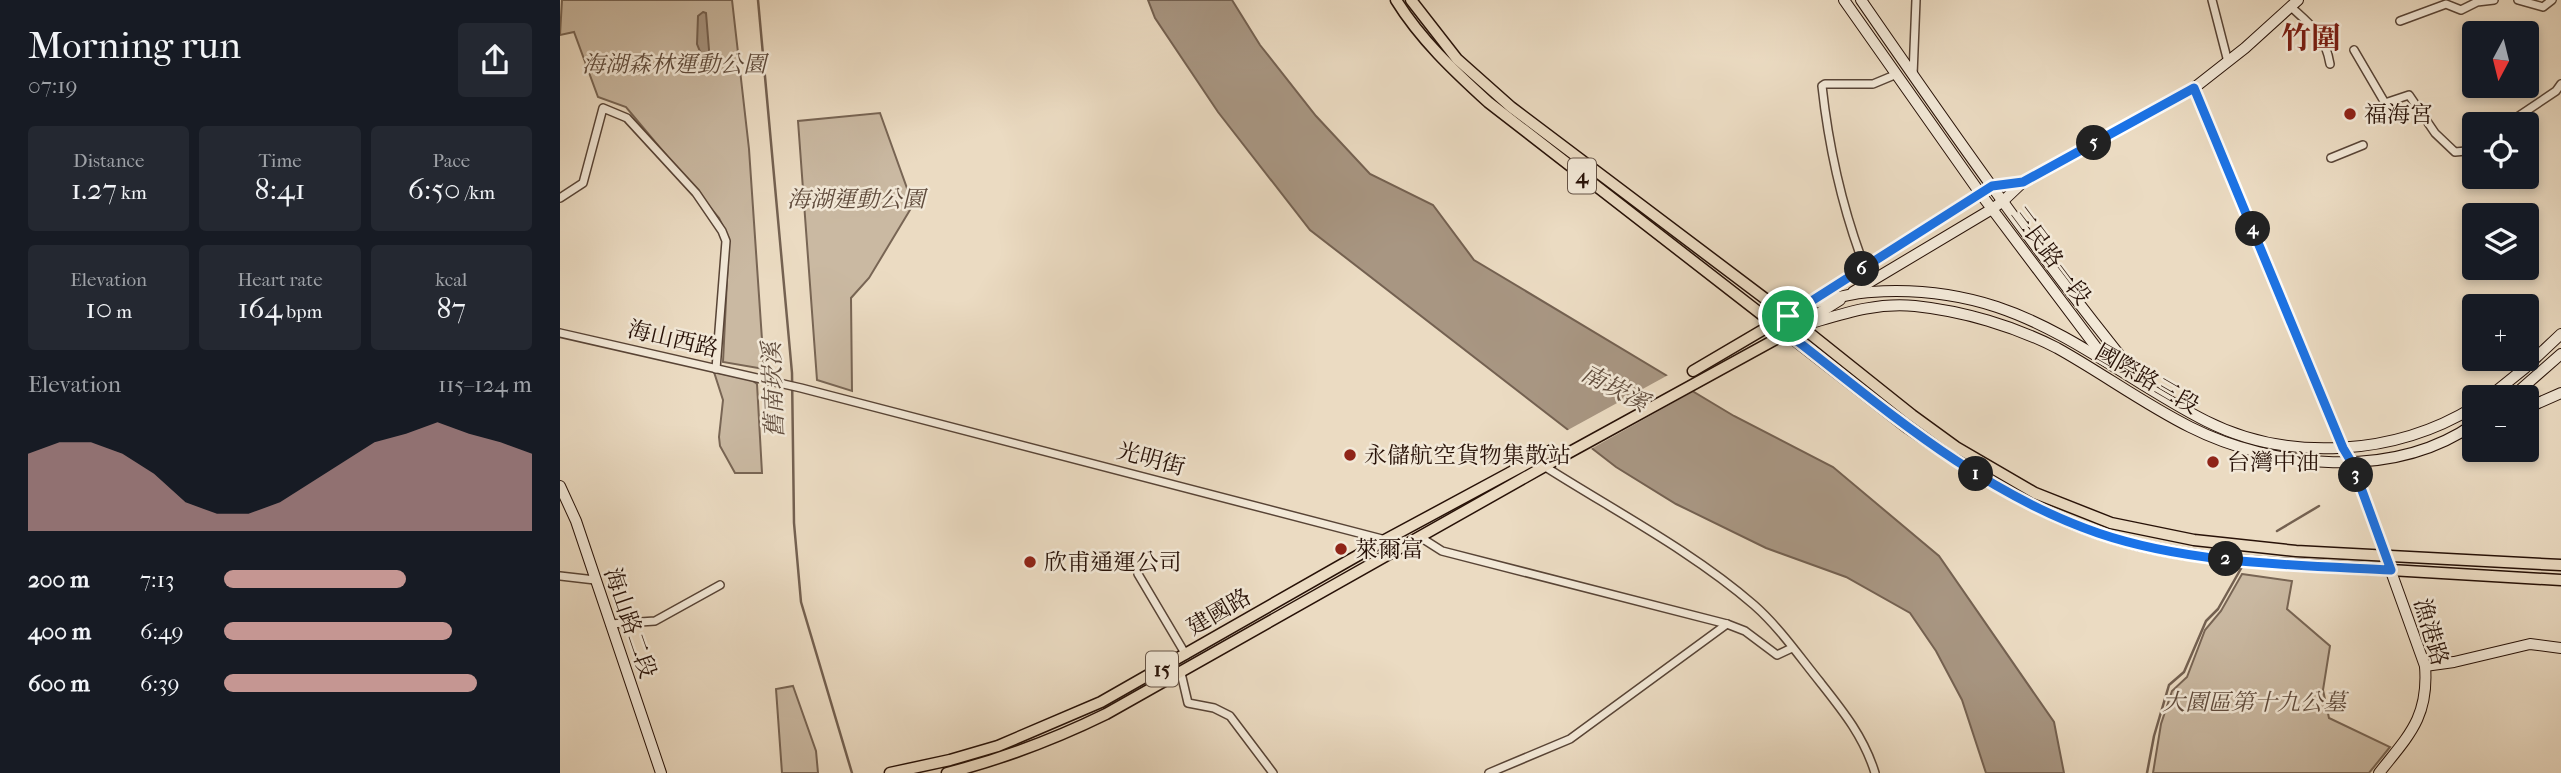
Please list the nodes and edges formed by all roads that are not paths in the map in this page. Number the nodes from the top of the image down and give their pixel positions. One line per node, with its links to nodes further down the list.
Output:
1 (1396, 0): 34 (main road, 4)
2 (1411, 0): 33 (main road, 4)
3 (1844, 0): 16 (street, 三民路一段)
4 (1861, 0): 17 (street, 三民路一段)
5 (1916, 0): 17 (street)
6 (2212, 0): 14 (street)
7 (2494, 0): 10 (street)
8 (2518, 0): 9 (street)
9 (2552, 0)
10 (2477, 1): 12 (street)
11 (2295, 4): 14 (street); 15 (street)
12 (2400, 21)
13 (2354, 50): 22 (street)
14 (2228, 62): 19 (street)
15 (2330, 64)
16 (1896, 74): 26 (street, 三民路一段); 30 (street)
17 (1913, 75): 25 (street, 三民路一段)
18 (2561, 84): 20 (street)
19 (2194, 88): 24 (street); 53 (street, 漁港路)
20 (2525, 112)
21 (2363, 145): 23 (street)
22 (2462, 152)
23 (2331, 158)
24 (2023, 182): 25 (street); 28 (street)
25 (1992, 186): 26 (street); 28 (street, 三民路一段)
26 (1980, 193): 29 (street, 三民路一段); 30 (street)
27 (560, 198): 41 (street)
28 (2003, 201): 29 (street); 43 (street, 三民路一段)
29 (1992, 209): 31 (street); 40 (street, 三民路一段)
30 (1865, 268): 32 (street)
31 (1846, 296): 32 (street, 國際路三段); 35 (street); 40 (street, 國際路三段)
32 (1809, 304): 33 (street)
33 (1788, 316): 34 (main road); 35 (main road, 4)
34 (1775, 323): 37 (main road, 4); 42 (main road)
35 (1801, 326): 37 (street); 47 (street, 國際路三段); 59 (main road, 4)
36 (560, 333): 41 (street, 海山西路)
37 (1787, 333): 52 (main road, 15); 61 (main road, 4)
38 (2561, 334): 44 (street)
39 (2561, 354): 45 (street)
40 (2110, 365): 43 (street, 國際路三段); 47 (street, 三民路一段)
41 (716, 369): 49 (street, 海山西路)
42 (1693, 371)
43 (2144, 385): 53 (street, 國際路三段)
44 (2504, 385)
45 (2526, 385)
46 (2561, 393): 48 (street)
47 (2134, 394): 53 (street, 國際路三段)
48 (2539, 403)
49 (887, 411): 57 (street, 光明街)
50 (2462, 414): 53 (street, 國際路三段)
51 (2462, 432): 53 (street, 國際路三段)
52 (1557, 453): 54 (main road, 建國路 / 15); 57 (main road, 建國路 / 15)
53 (2348, 455): 59 (street, 漁港路)
54 (1544, 466): 56 (main road, 建國路 / 15); 69 (street)
55 (560, 486): 64 (street, 海山路二段)
56 (1420, 537): 58 (main road, 建國路 / 15); 68 (street)
57 (1385, 540): 58 (street, 光明街); 71 (main road, 建國路 / 15)
58 (1406, 545): 73 (main road, 建國路 / 15)
59 (2385, 555): 60 (main road, 4); 61 (street, 漁港路)
60 (2561, 565)
61 (2391, 570): 65 (main road, 4); 72 (street, 漁港路)
62 (1138, 573): 71 (street)
63 (560, 576): 64 (street)
64 (595, 580): 67 (street, 海山路二段)
65 (2561, 580)
66 (720, 585): 67 (street)
67 (610, 624): 74 (street, 海山路二段)
68 (1727, 624): 69 (street); 78 (street)
69 (1792, 648): 79 (street)
70 (2561, 648): 72 (street)
71 (1186, 655): 75 (main road, 建國路 / 15)
72 (2424, 666): 80 (street, 漁港路)
73 (1181, 673): 76 (main road, 建國路 / 15); 77 (street)
74 (661, 773)
75 (890, 773)
76 (947, 773)
77 (1273, 773)
78 (1489, 773)
79 (1875, 773)
80 (2379, 773)

